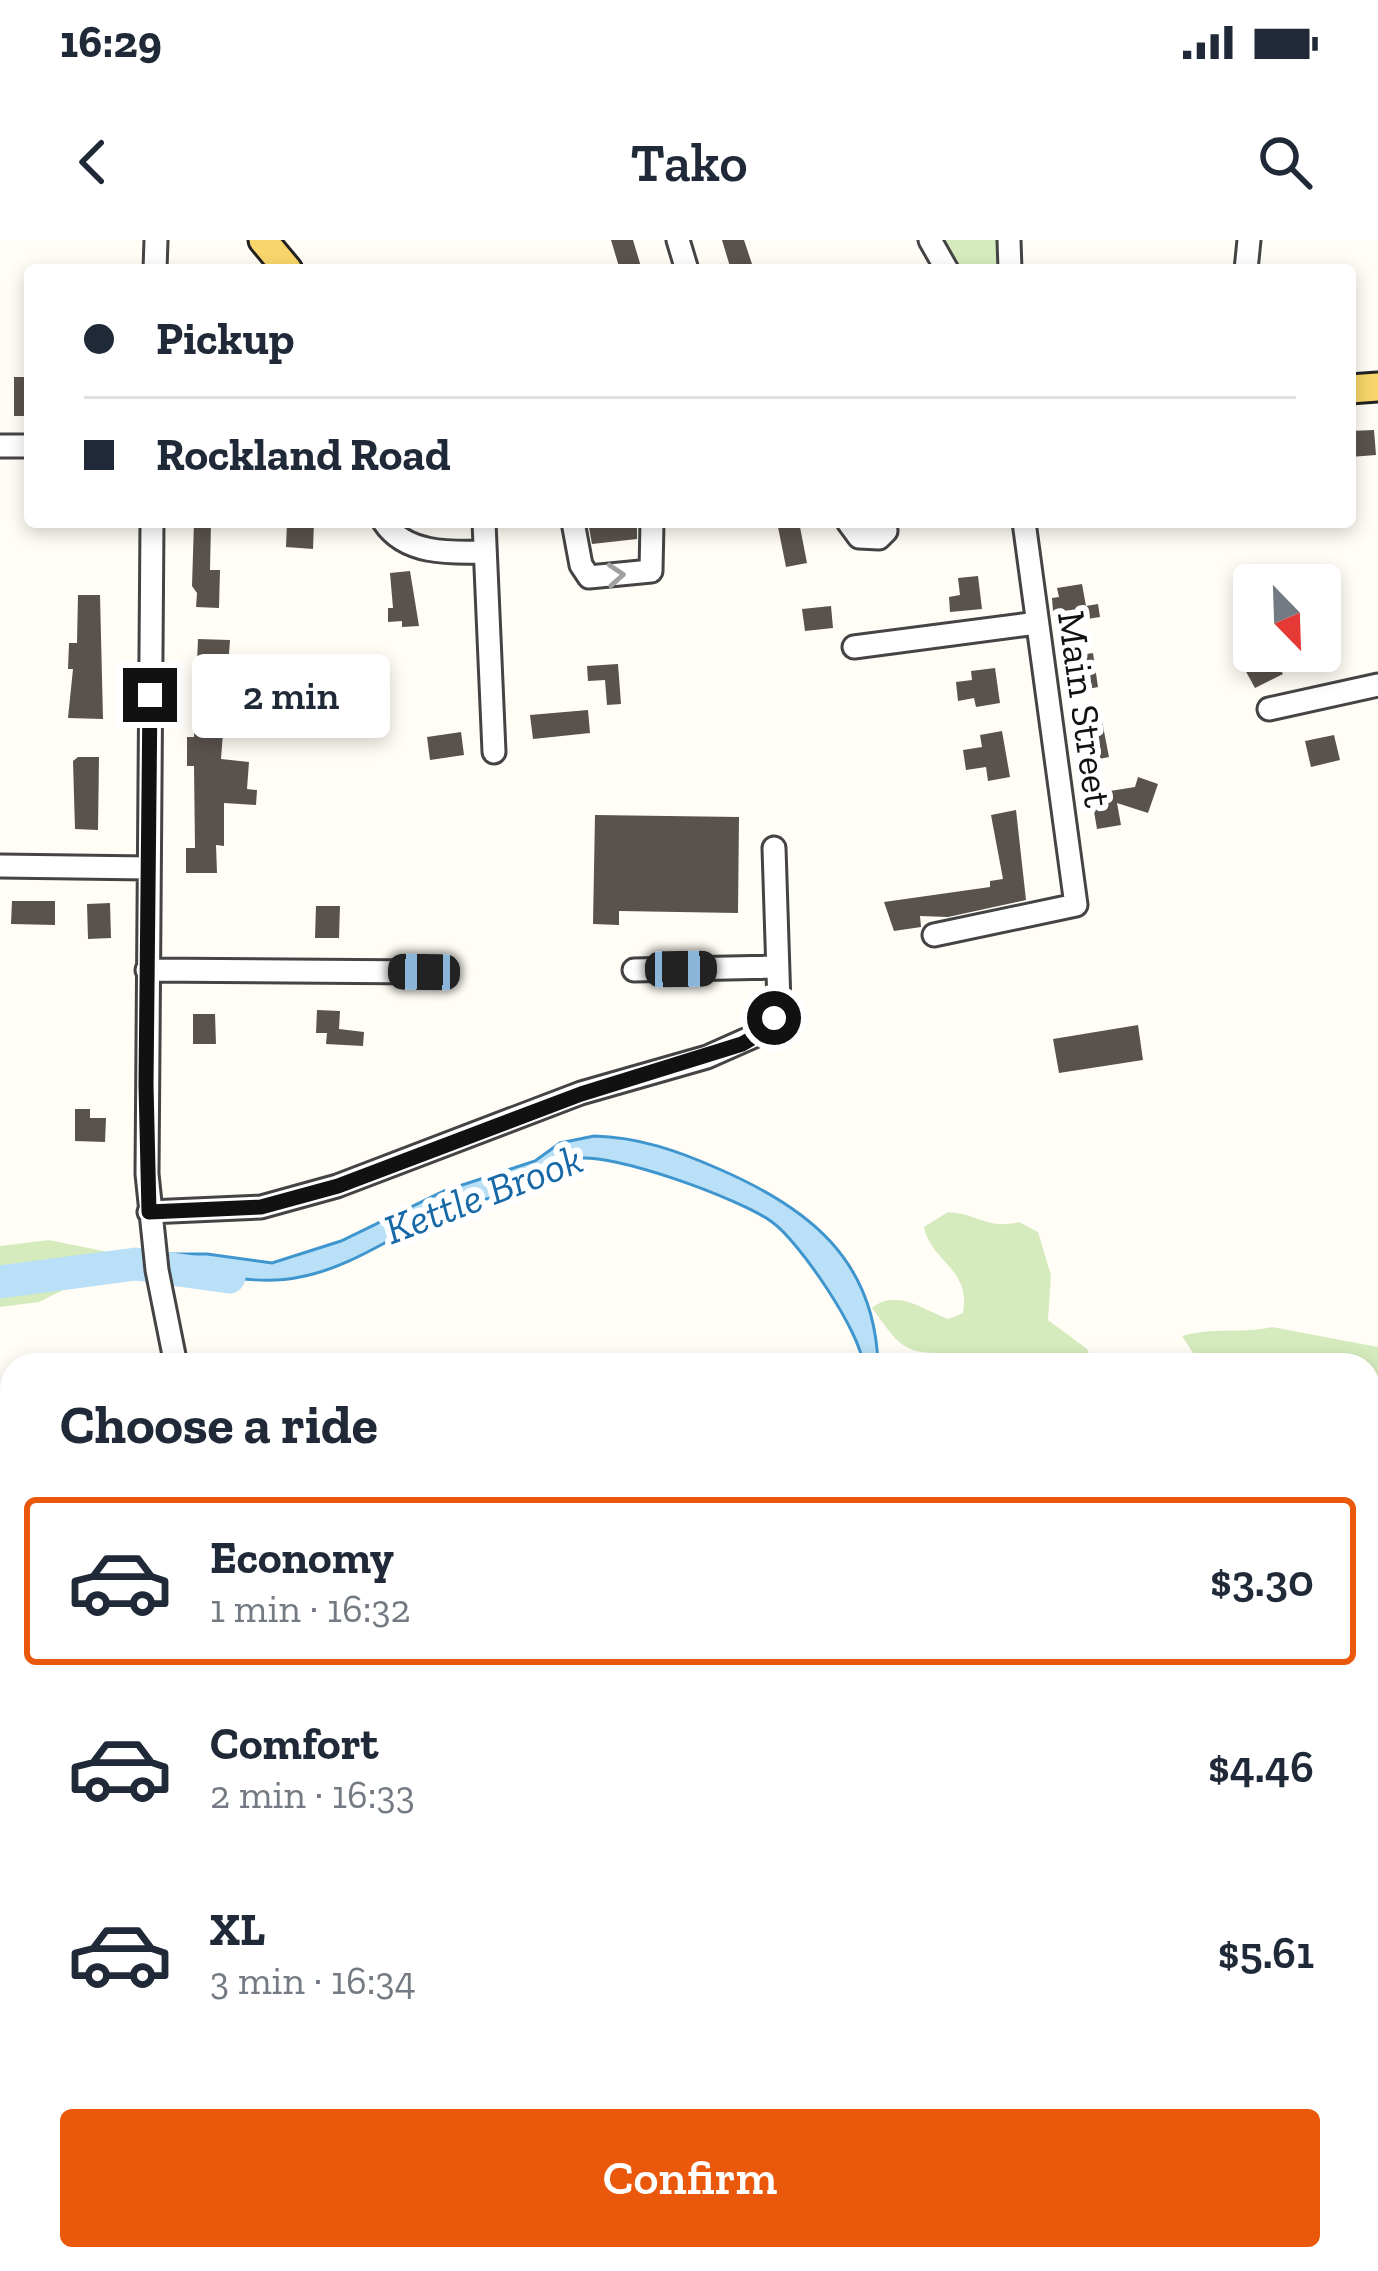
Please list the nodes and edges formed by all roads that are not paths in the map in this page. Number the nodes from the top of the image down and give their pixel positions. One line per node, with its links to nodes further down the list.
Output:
1 (263, 240): 2 (main road)
2 (283, 264)
3 (152, 528): 19 (street)
4 (389, 528): 11 (street)
5 (484, 528): 11 (street)
6 (574, 528): 7 (street, one-way to 7)
7 (652, 528)
8 (852, 528): 9 (street)
9 (883, 528)
10 (1025, 528): 12 (street, Main Street)
11 (484, 552): 16 (street)
12 (1037, 623): 13 (street); 20 (street, Main Street)
13 (854, 647)
14 (1378, 685): 15 (street)
15 (1269, 709)
16 (494, 752)
17 (774, 848): 21 (street)
18 (0, 866): 19 (street)
19 (148, 868): 22 (street)
20 (934, 935)
21 (777, 967): 23 (street); 25 (street)
22 (147, 970): 24 (street); 25 (street)
23 (634, 970)
24 (424, 972)
25 (149, 1212): 26 (street)
26 (174, 1353)

